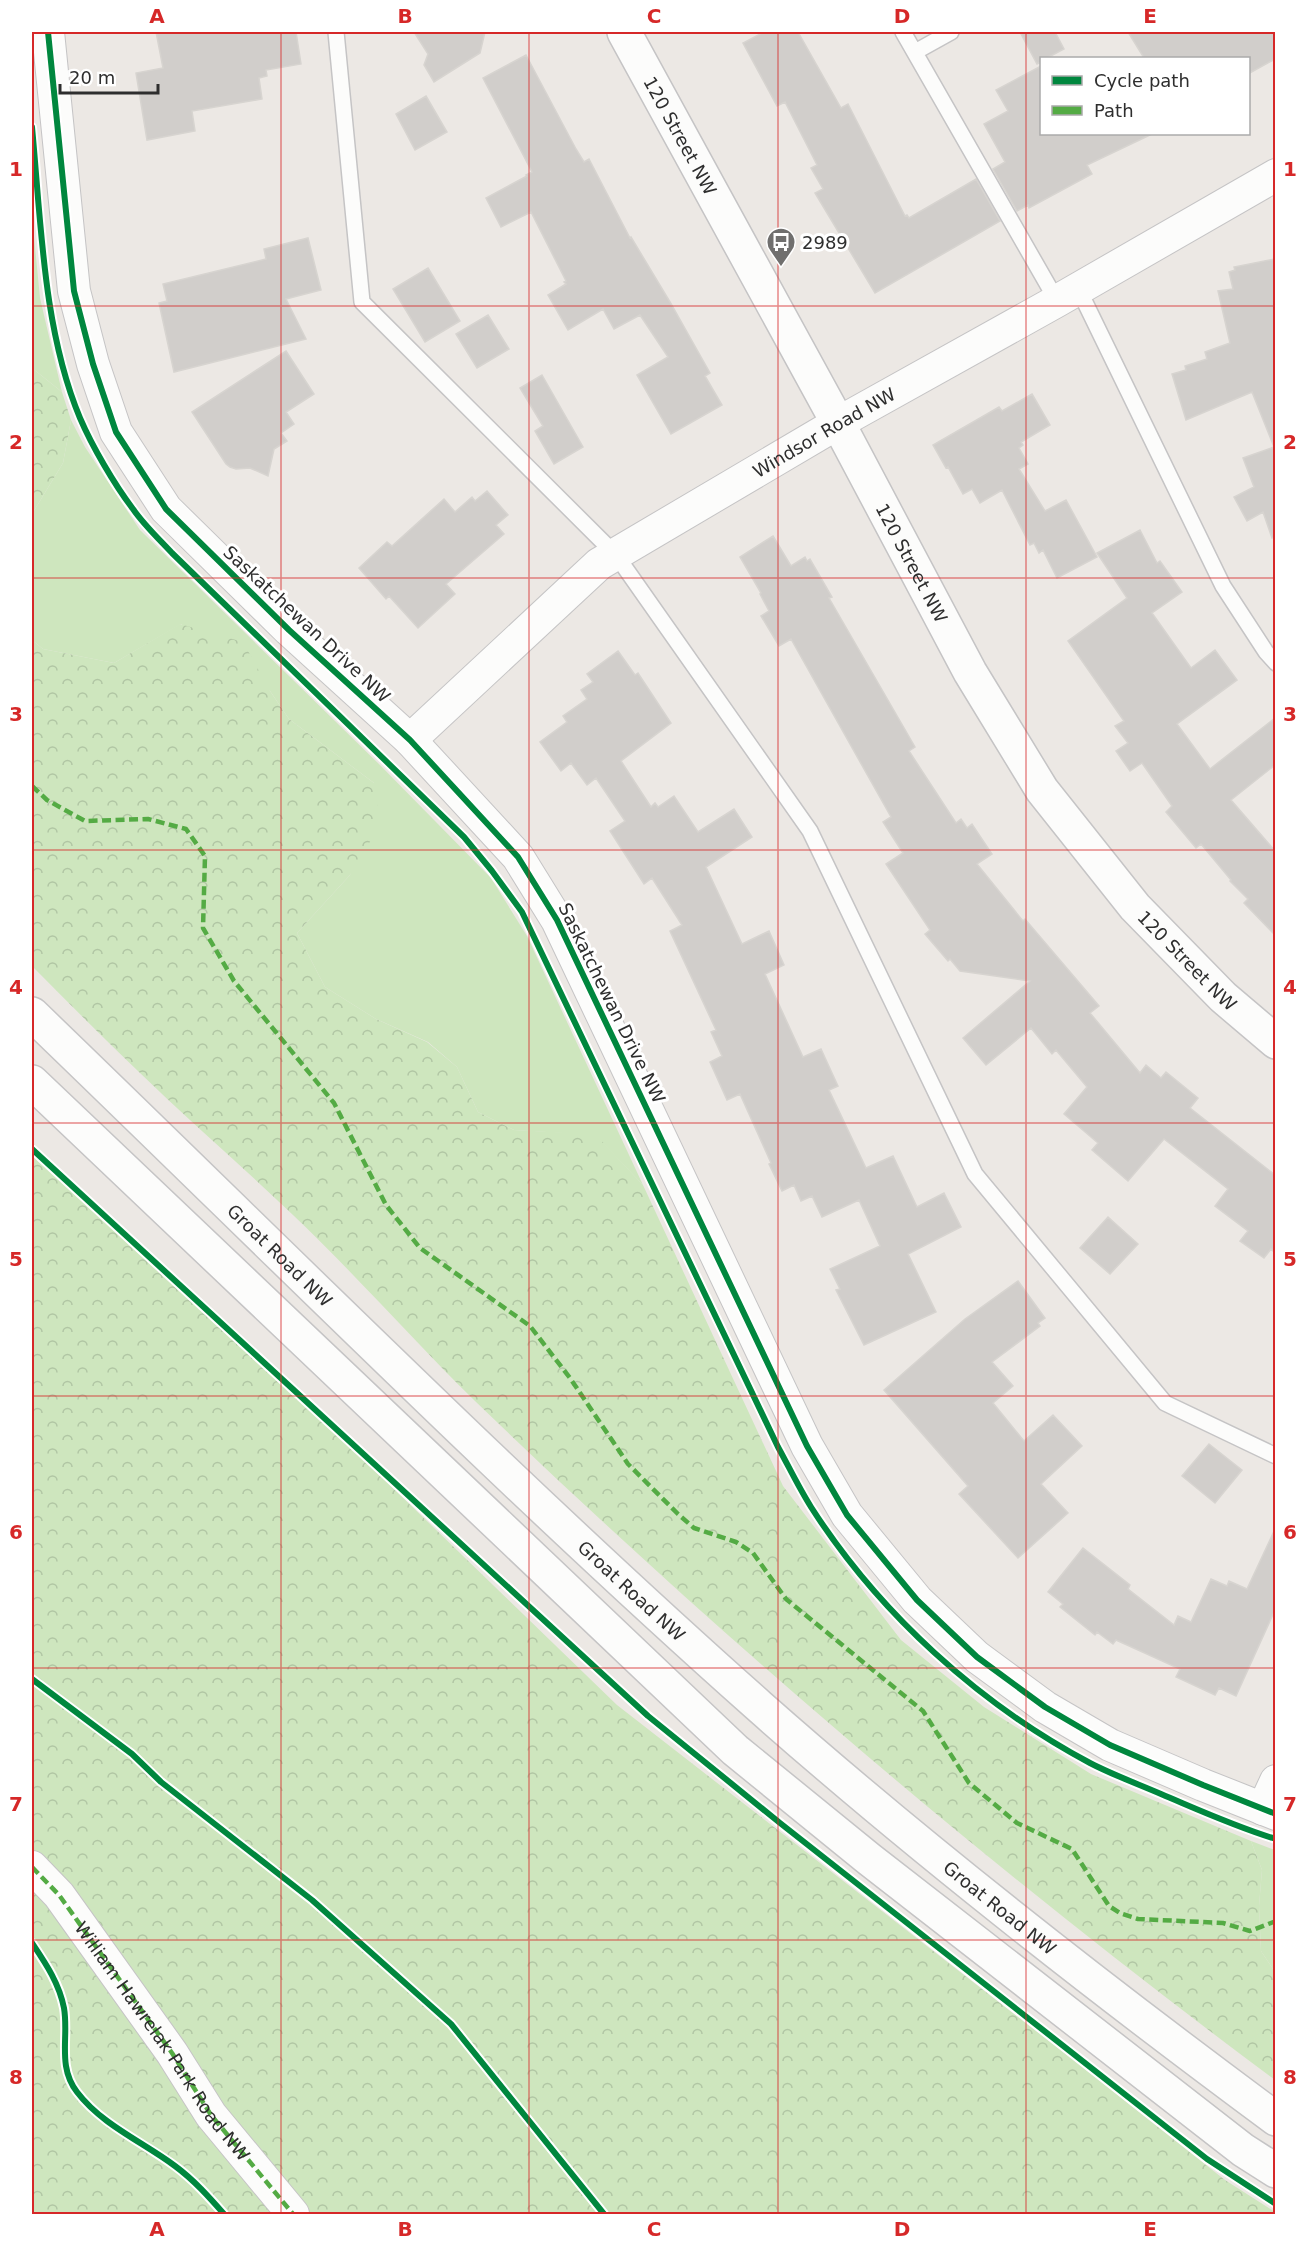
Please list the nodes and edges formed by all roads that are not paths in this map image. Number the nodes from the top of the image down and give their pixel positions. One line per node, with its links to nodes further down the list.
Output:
1 (48, 32): 12 (street, Saskatchewan Drive NW)
2 (336, 32): 10 (lane)
3 (624, 32): 9 (main road, 120 Street NW)
4 (903, 32): 6 (lane)
5 (951, 32): 6 (lane)
6 (915, 52): 8 (lane)
7 (1275, 175): 8 (street, Windsor Road NW)
8 (1068, 294): 9 (street, Windsor Road NW); 11 (lane)
9 (838, 423): 10 (street, Windsor Road NW); 14 (main road, 120 Street NW)
10 (615, 555): 12 (street, Windsor Road NW); 16 (lane)
11 (1275, 663)
12 (410, 740): 18 (street, Saskatchewan Drive NW)
13 (32, 1014): 20 (main road, Groat Road NW)
14 (1275, 1042)
15 (32, 1082): 21 (main road)
16 (1275, 1456)
17 (1275, 1780): 18 (street)
18 (1269, 1811)
19 (32, 1866): 22 (street, William Hawrelak Park Road NW)
20 (1275, 2119)
21 (1275, 2171)
22 (293, 2214)

